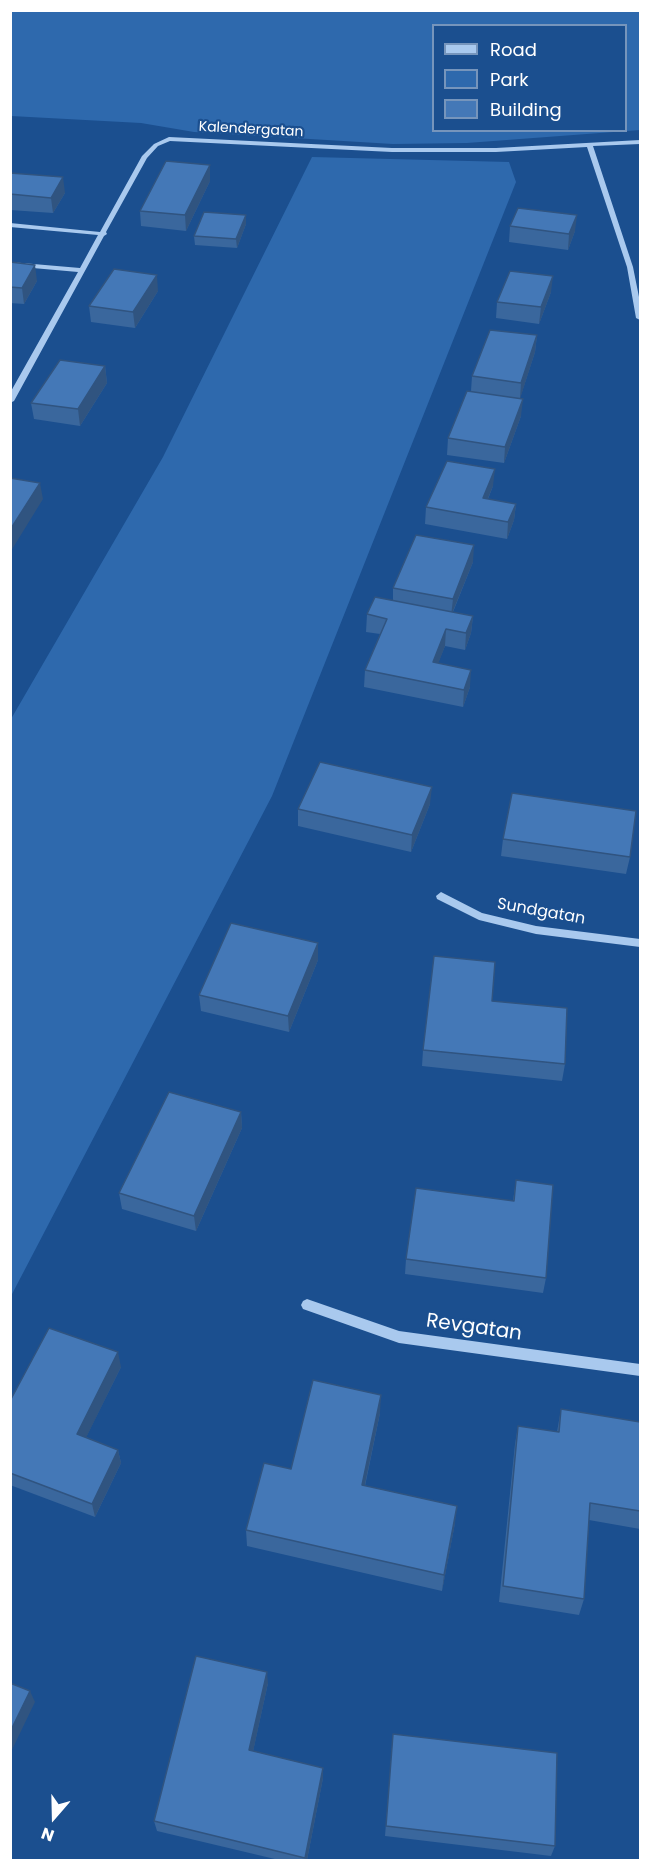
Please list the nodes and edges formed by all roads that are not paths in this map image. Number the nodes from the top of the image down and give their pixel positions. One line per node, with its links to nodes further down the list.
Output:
1 (640, 142): 2 (street, Kalendergatan)
2 (590, 146): 4 (street, Kalendergatan); 7 (street)
3 (10, 225): 4 (street)
4 (104, 234): 6 (street, Kalendergatan)
5 (10, 264): 6 (street)
6 (83, 270): 8 (street, Kalendergatan)
7 (640, 318)
8 (10, 401)
9 (441, 896): 10 (street, Sundgatan)
10 (640, 943)
11 (307, 1305): 12 (street, Revgatan)
12 (640, 1370)

